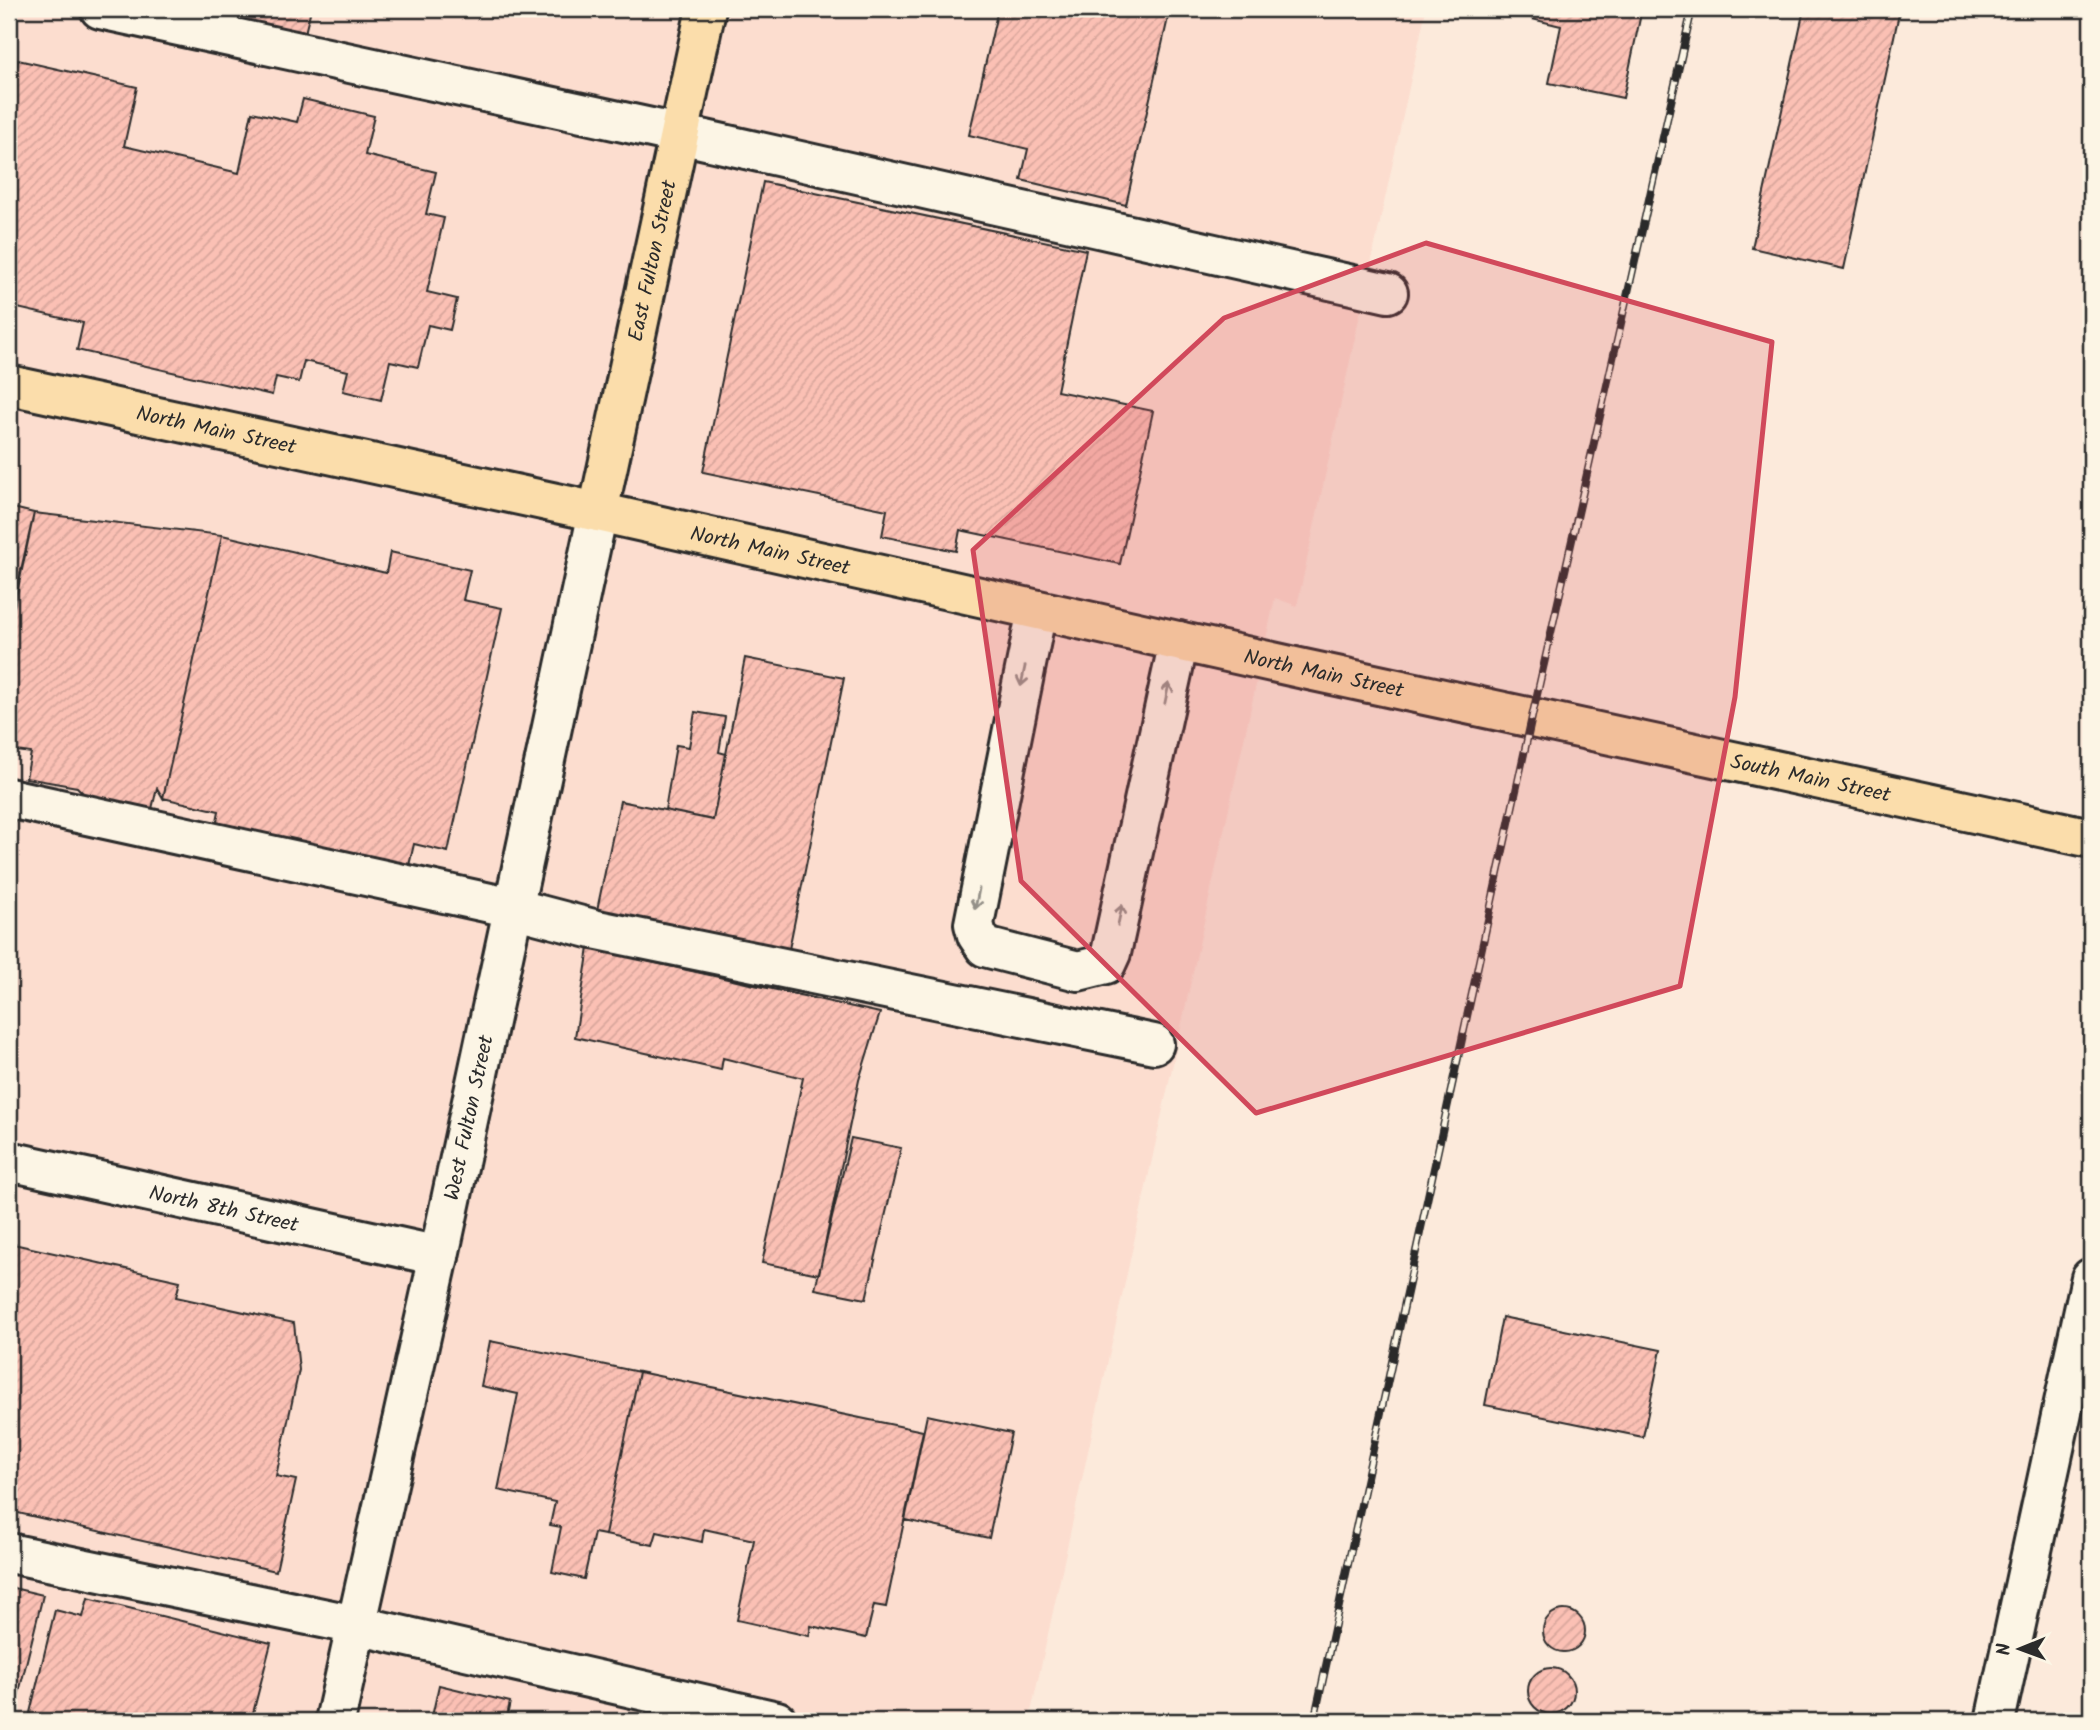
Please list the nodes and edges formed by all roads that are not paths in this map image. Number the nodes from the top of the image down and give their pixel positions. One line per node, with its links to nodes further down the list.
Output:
1 (100, 9): 3 (street)
2 (706, 9): 3 (main road, East Fulton Street)
3 (678, 134): 4 (street); 6 (main road, East Fulton Street)
4 (1388, 293)
5 (9, 385): 6 (main road, North Main Street)
6 (598, 512): 7 (main road, North Main Street); 12 (street, West Fulton Street)
7 (1037, 610): 8 (main road, North Main Street); 8 (street, one-way to 8)
8 (1179, 641): 9 (main road, North Main Street)
9 (1532, 717): 11 (main road, South Main Street)
10 (9, 798): 12 (street)
11 (2091, 838)
12 (513, 908): 13 (street); 15 (street, West Fulton Street)
13 (1154, 1044)
14 (9, 1161): 15 (street, North 8th Street)
15 (439, 1256): 18 (street, West Fulton Street)
16 (2091, 1278): 21 (street)
17 (9, 1553): 18 (street)
18 (356, 1625): 19 (street, West Fulton Street); 20 (street)
19 (335, 1721)
20 (778, 1721)
21 (1995, 1721)

